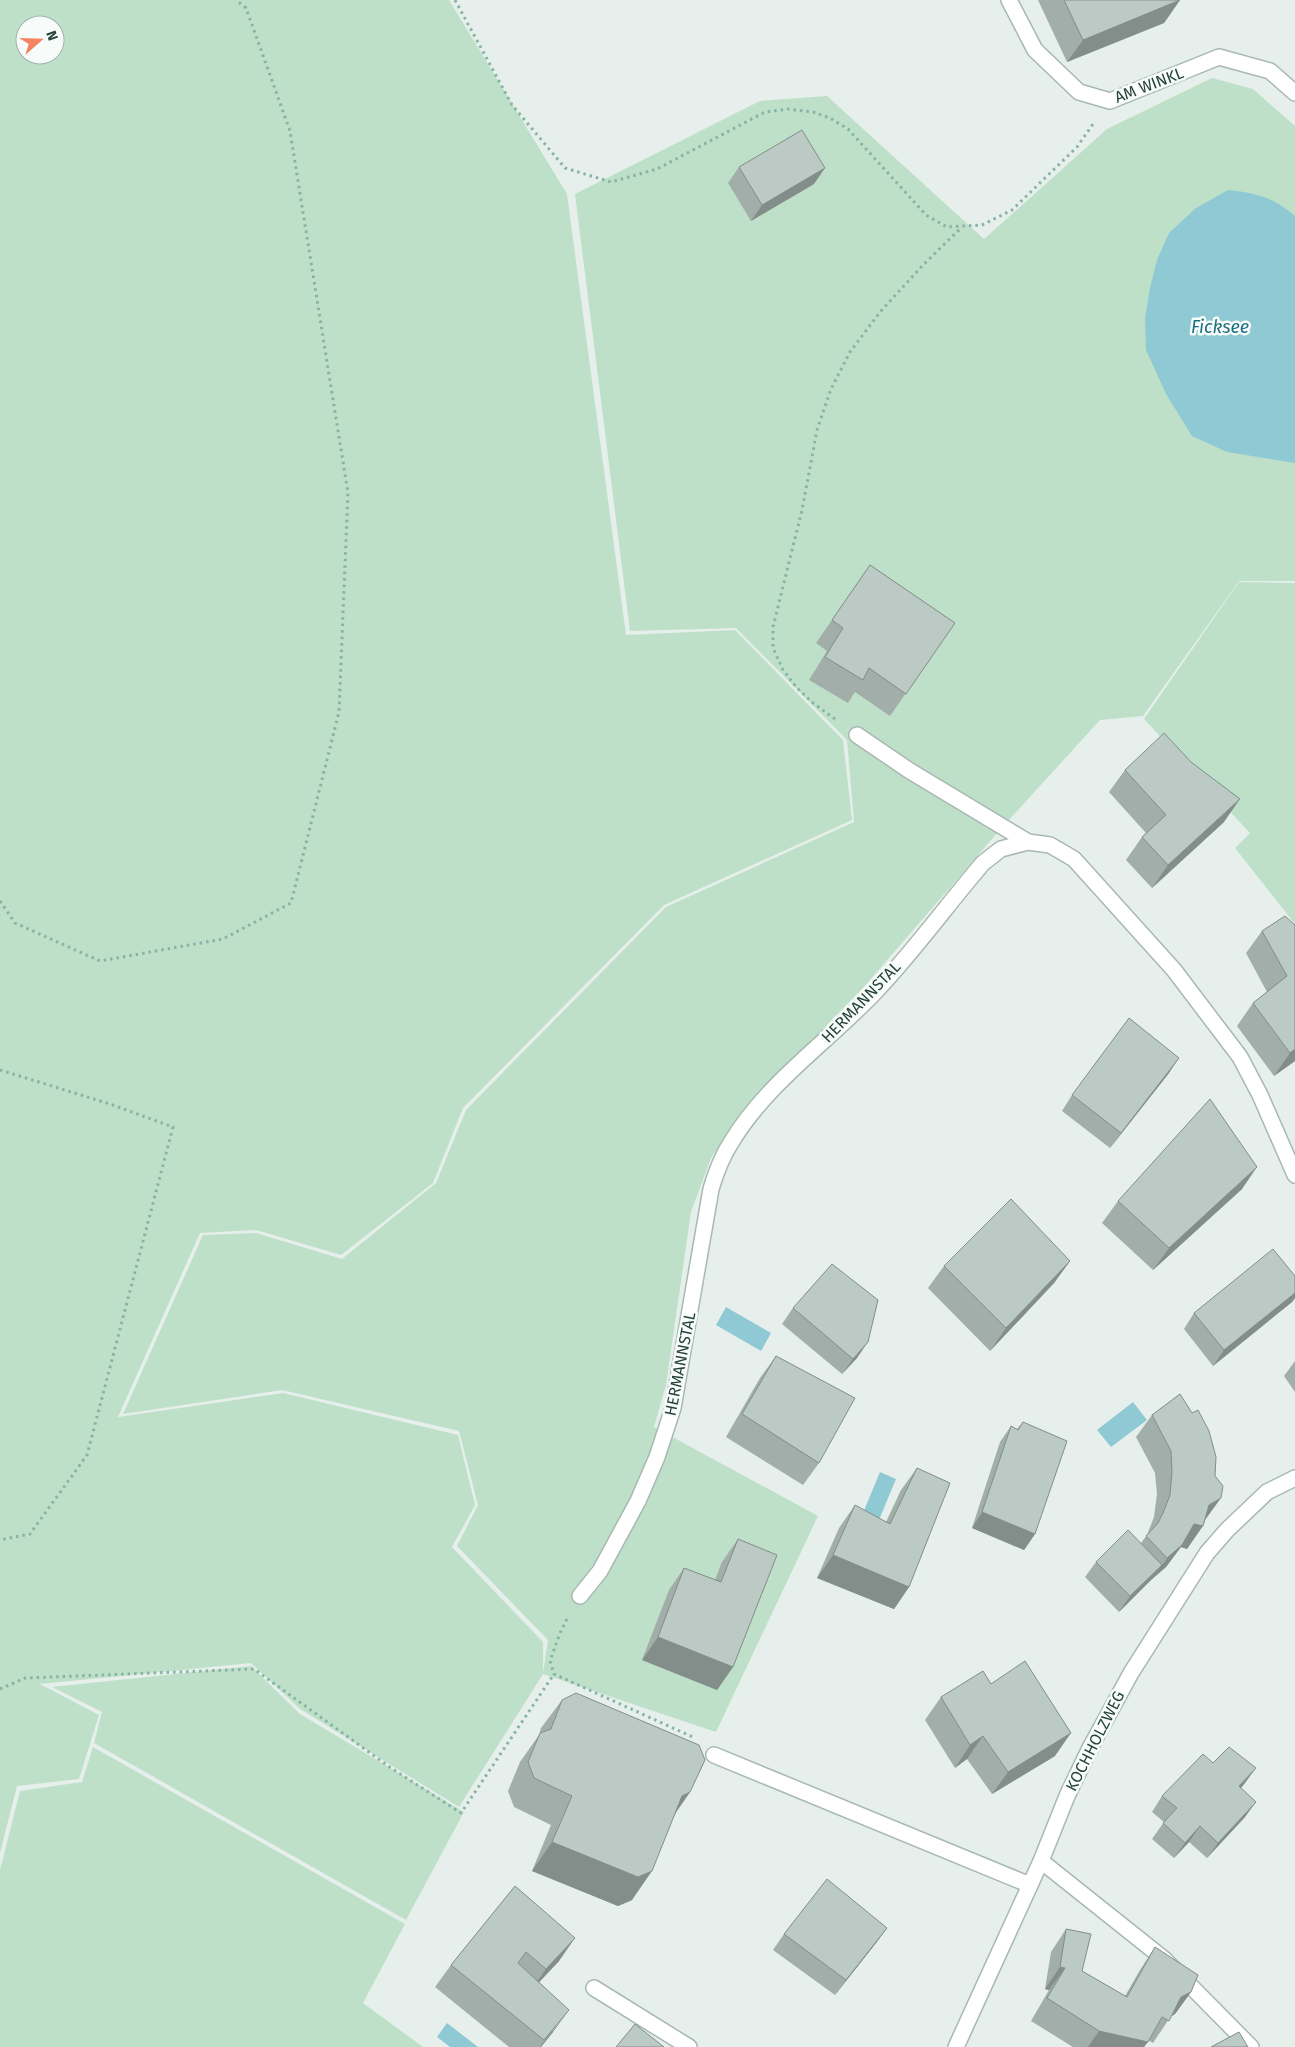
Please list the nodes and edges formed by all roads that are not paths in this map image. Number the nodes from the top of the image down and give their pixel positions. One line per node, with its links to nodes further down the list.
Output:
1 (1009, 0): 2 (street, AM WINKL)
2 (1295, 93)
3 (857, 735): 4 (street)
4 (1028, 842): 5 (street, HERMANNSTAL); 7 (street, HERMANNSTAL)
5 (1295, 1175)
6 (1295, 1478): 9 (street, KOCHHOLZWEG)
7 (580, 1596)
8 (714, 1755): 10 (street)
9 (1041, 1862): 10 (street, KOCHHOLZWEG); 14 (street)
10 (1030, 1885): 13 (street, KOCHHOLZWEG)
11 (594, 1988): 12 (street)
12 (689, 2047)
13 (956, 2047)
14 (1251, 2047)

